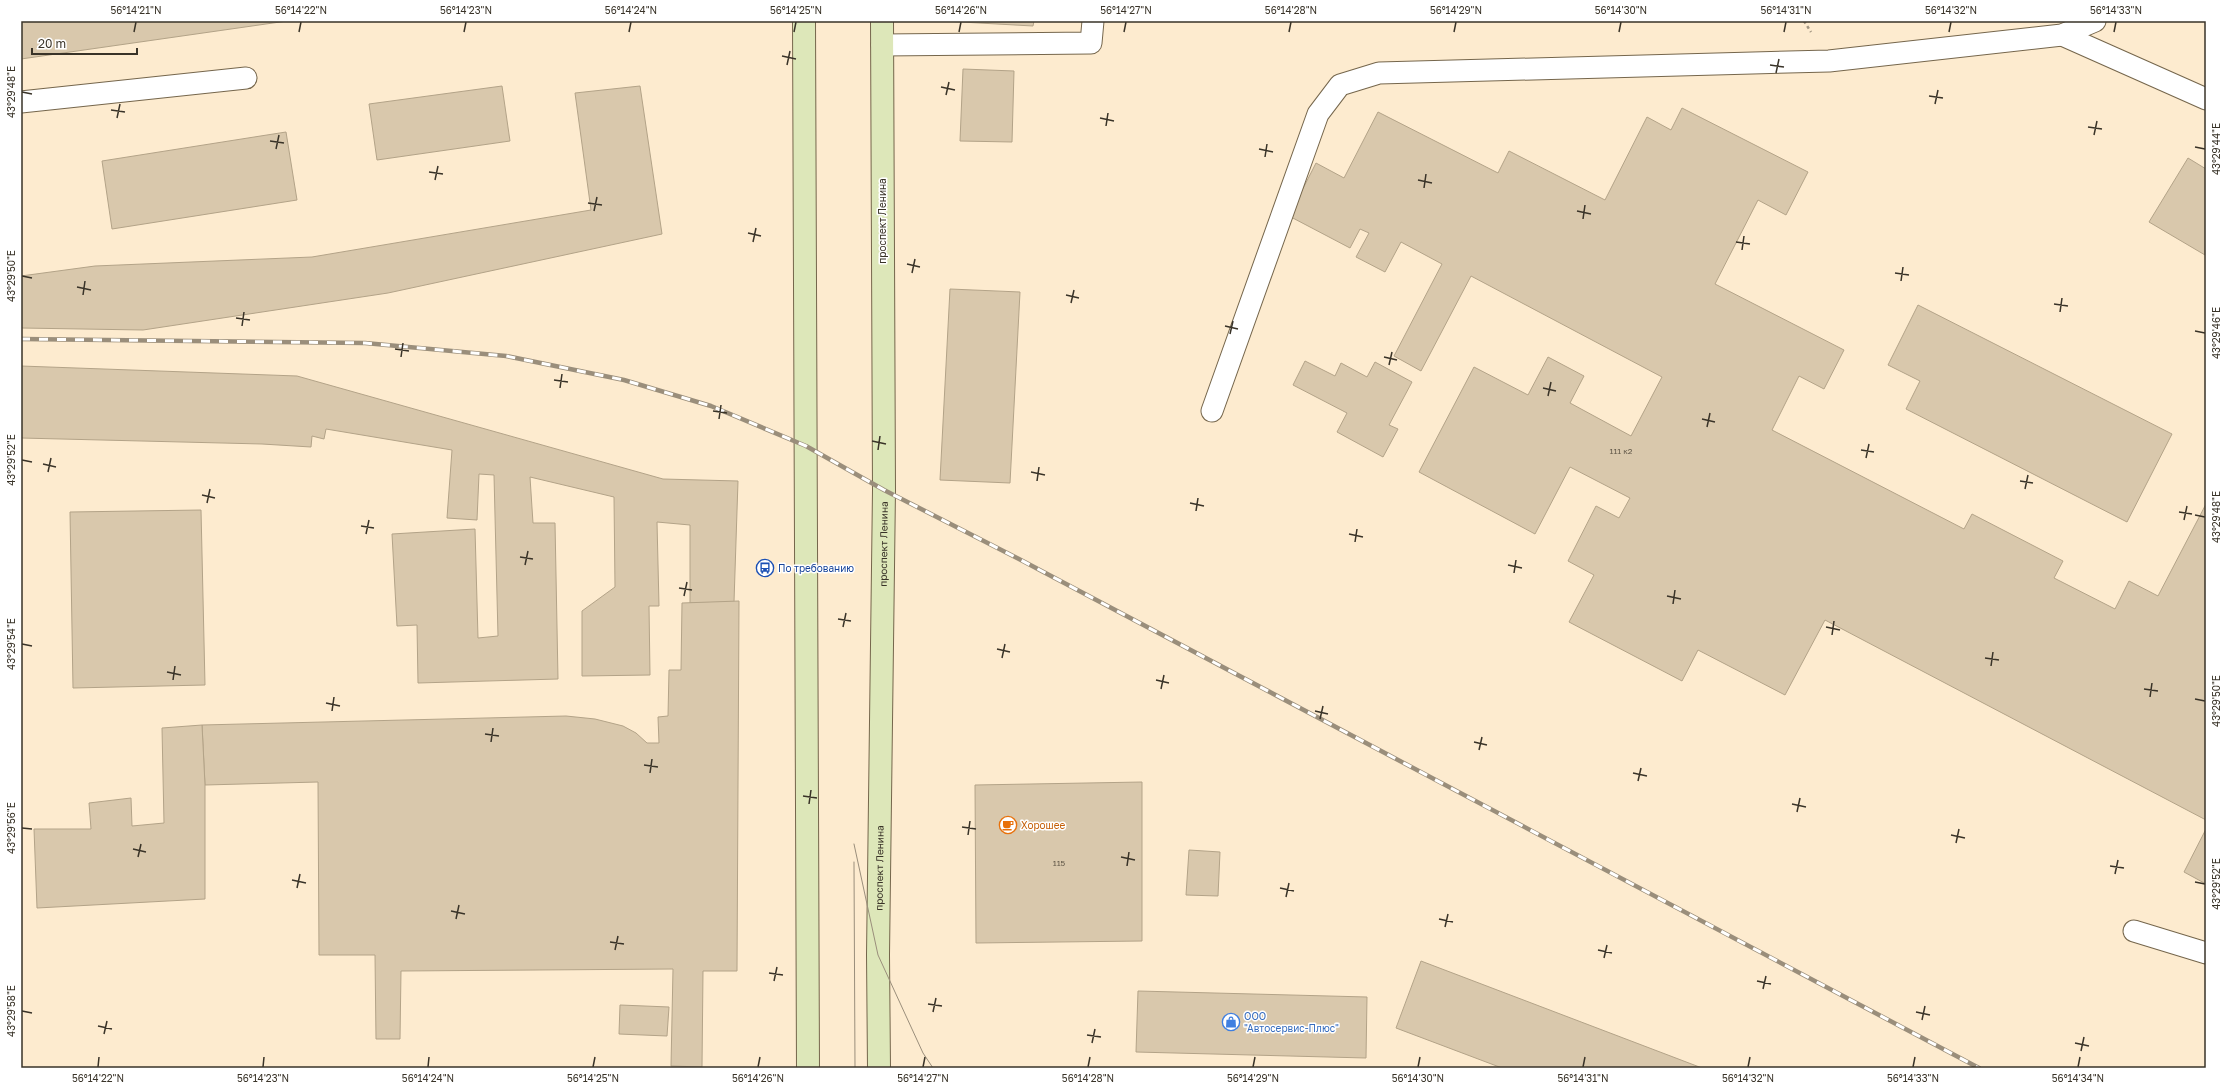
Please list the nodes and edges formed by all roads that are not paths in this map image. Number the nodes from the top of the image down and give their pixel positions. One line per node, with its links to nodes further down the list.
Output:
1 (804, 21): 13 (main road)
2 (882, 21): 6 (main road, проспект Ленина)
3 (1093, 21): 6 (lane)
4 (2092, 22): 5 (lane)
5 (2062, 35): 8 (lane); 10 (lane)
6 (882, 45): 14 (main road, проспект Ленина)
7 (246, 78): 9 (lane)
8 (2206, 99)
9 (21, 102)
10 (1212, 411)
11 (2134, 931): 12 (lane)
12 (2206, 953)
13 (808, 1068)
14 (879, 1068)

